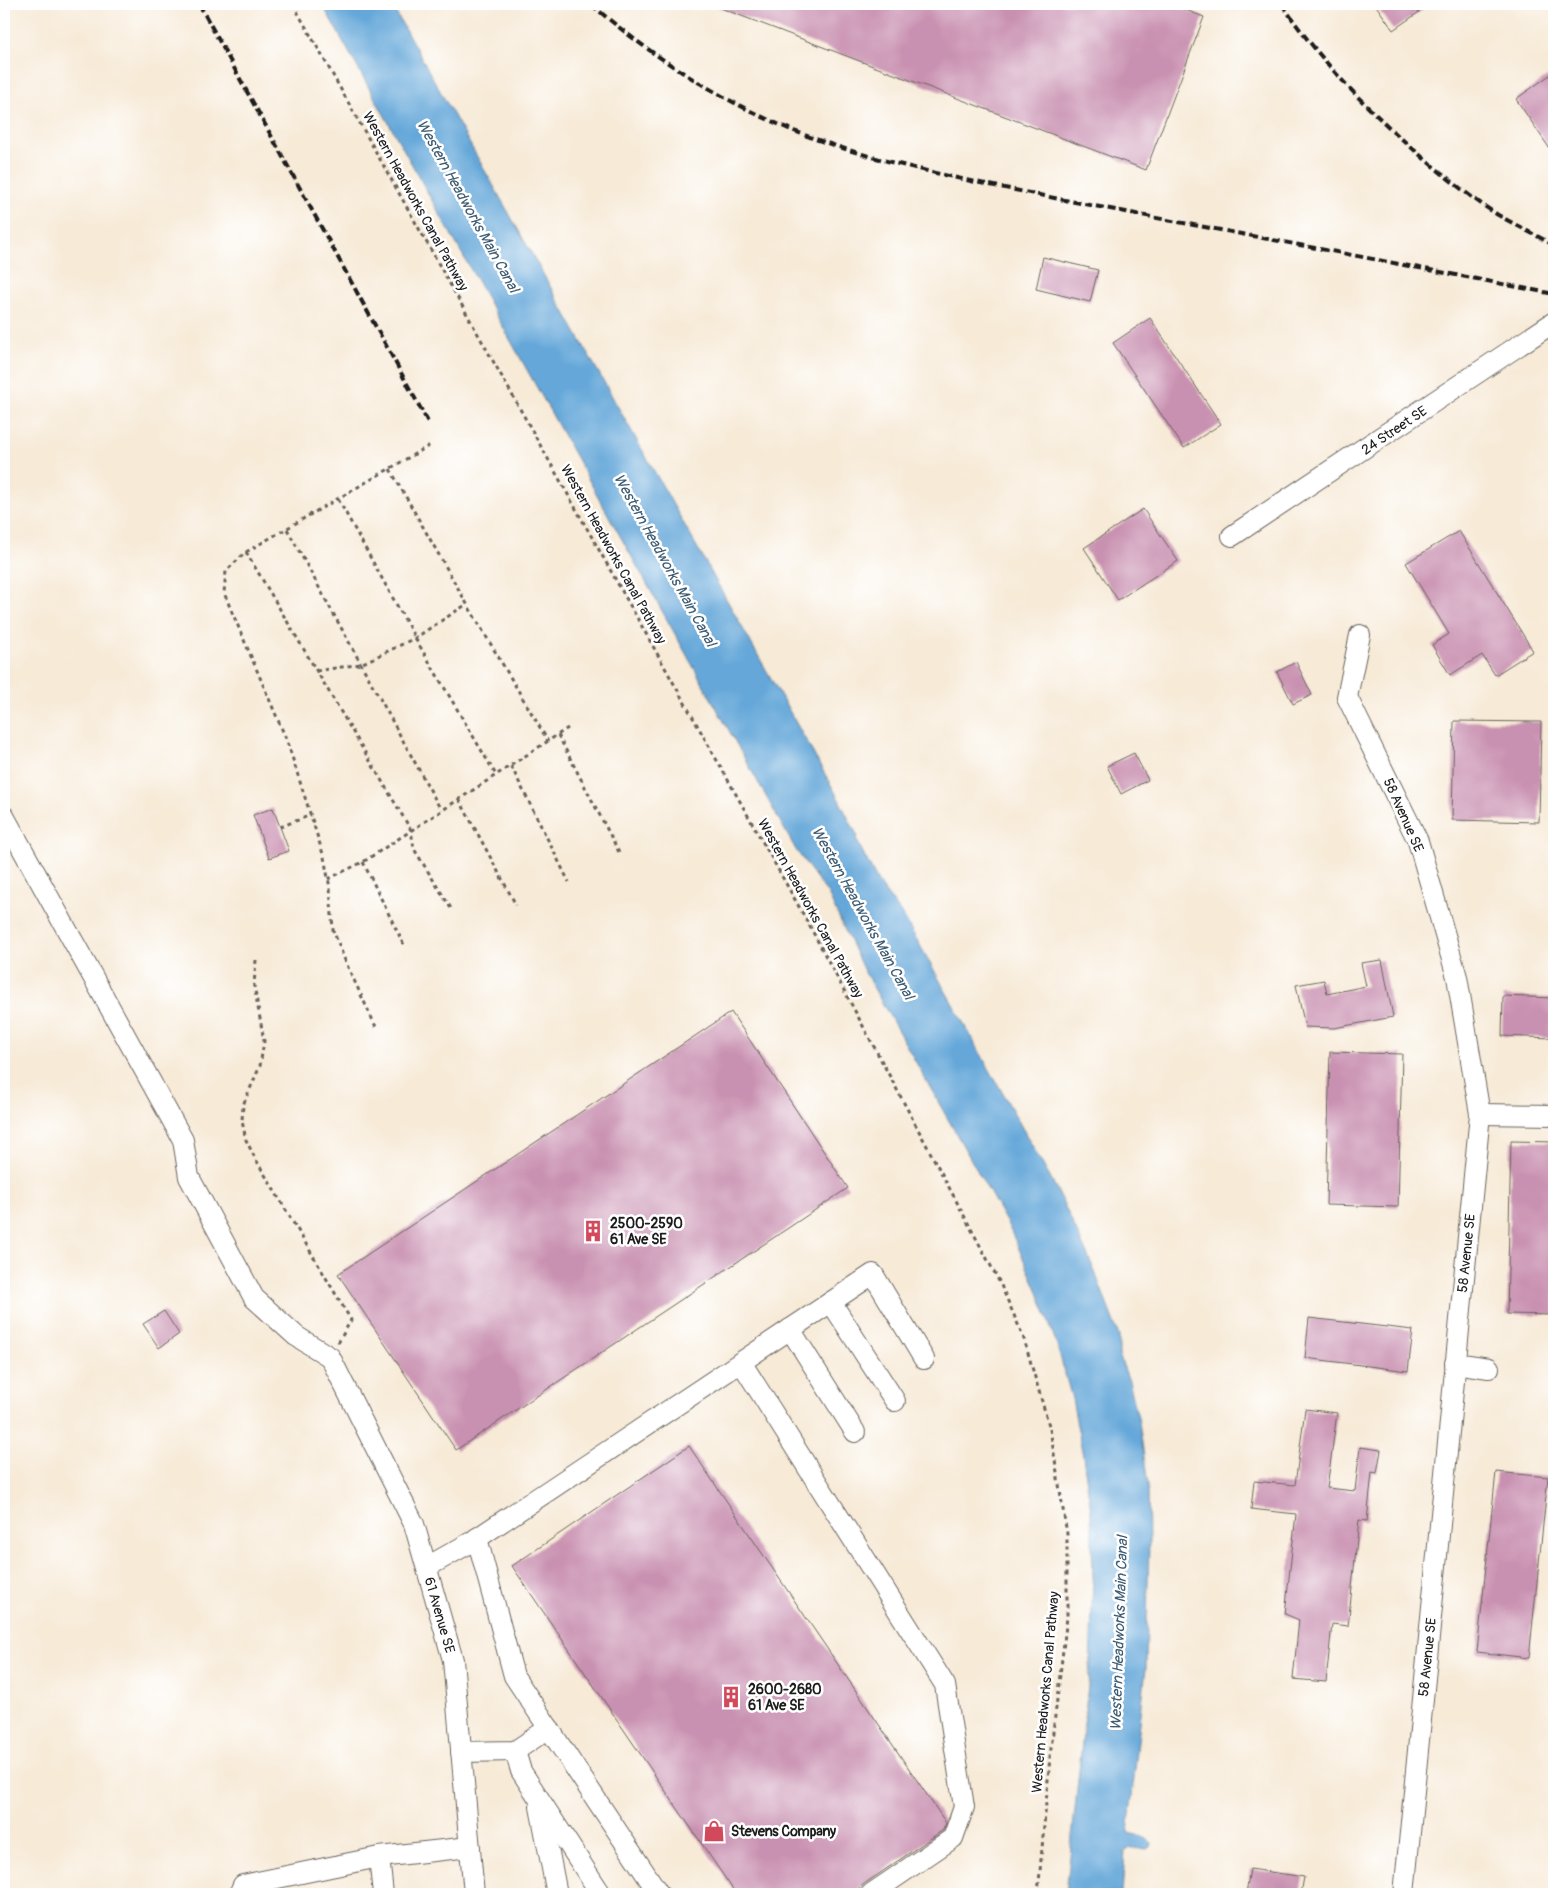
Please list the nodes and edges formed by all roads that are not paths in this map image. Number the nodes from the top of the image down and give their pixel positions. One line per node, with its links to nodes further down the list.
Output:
1 (1554, 322): 2 (street, 24 Street SE)
2 (1232, 536)
3 (1360, 636): 5 (street, 58 Avenue SE)
4 (4, 816): 16 (street, 61 Avenue SE)
5 (1480, 1114): 6 (street); 11 (street, 58 Avenue SE)
6 (1554, 1115)
7 (831, 1302): 8 (street); 9 (street); 13 (street)
8 (790, 1329): 10 (street); 14 (street)
9 (924, 1359)
10 (741, 1362): 15 (street); 29 (street)
11 (1455, 1363): 12 (street); 30 (street, 58 Avenue SE)
12 (1489, 1368)
13 (894, 1401)
14 (855, 1432)
15 (477, 1538): 16 (street); 17 (street)
16 (427, 1567): 19 (street, 61 Avenue SE)
17 (549, 1728): 18 (street); 28 (street)
18 (515, 1751): 19 (street); 20 (street)
19 (461, 1752): 21 (street, 61 Avenue SE)
20 (538, 1798): 26 (street); 27 (street)
21 (470, 1846): 22 (street); 25 (street, 61 Avenue SE)
22 (379, 1857): 23 (street); 24 (street)
23 (239, 1894)
24 (383, 1894)
25 (474, 1894)
26 (557, 1894)
27 (601, 1894)
28 (658, 1894)
29 (871, 1894)
30 (1404, 1894)

